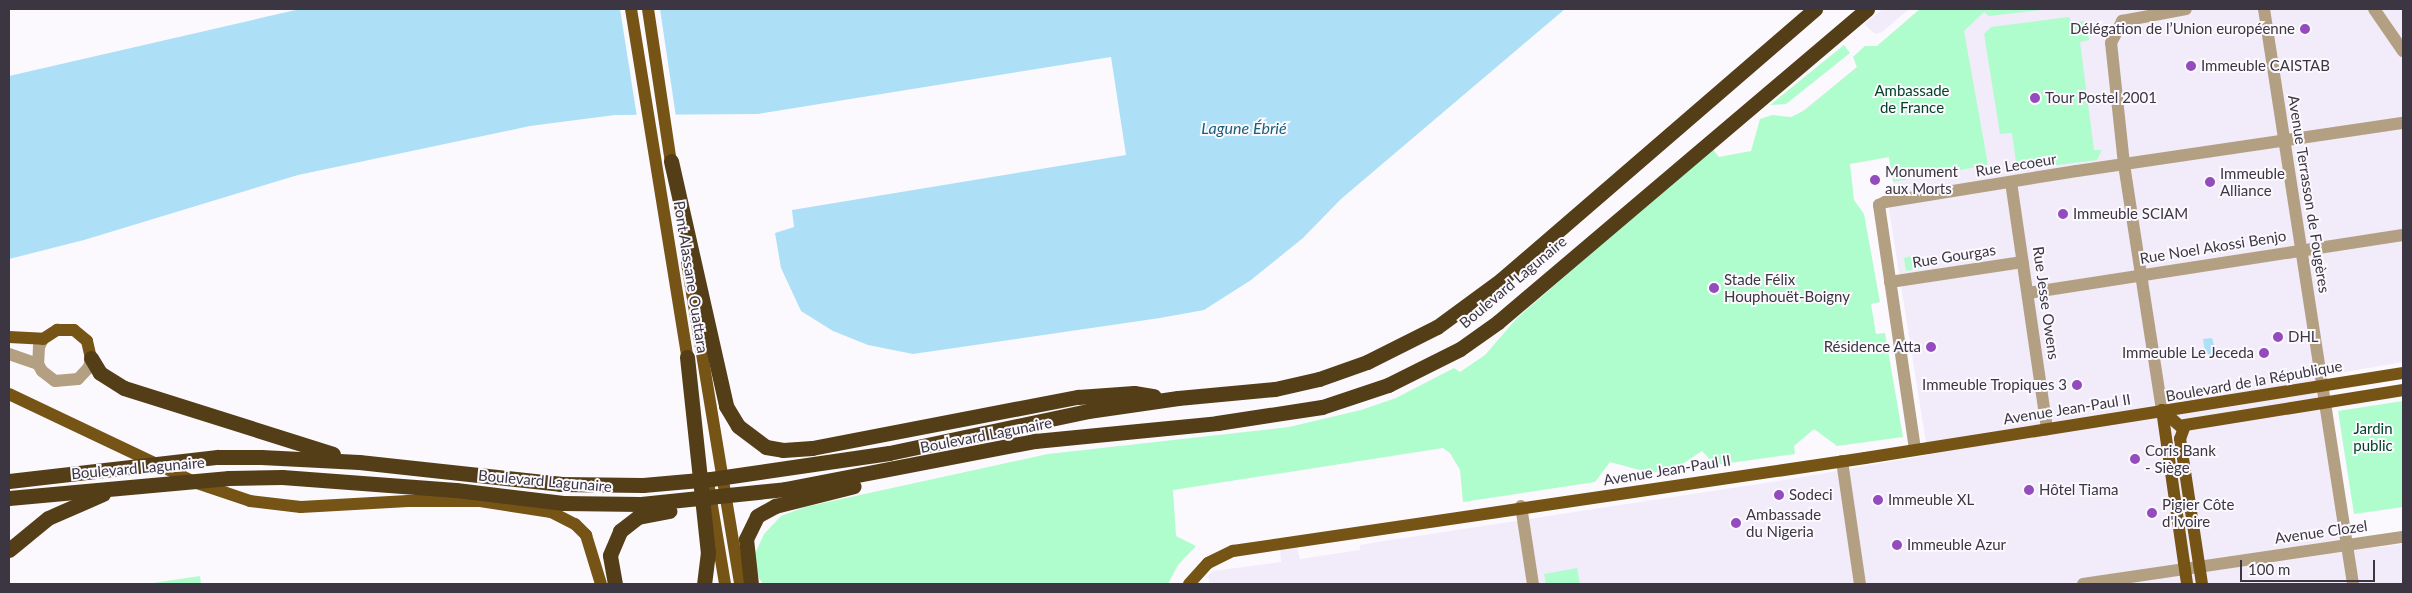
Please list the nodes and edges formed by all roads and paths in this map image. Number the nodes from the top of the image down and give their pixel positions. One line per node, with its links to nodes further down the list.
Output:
1 (631, 9): 23 (main road, Pont Alassane Ouattara)
2 (648, 9): 11 (main road, Pont Alassane Ouattara)
3 (1815, 9): 30 (highway, Boulevard Lagunaire)
4 (1866, 9): 38 (highway, Boulevard Lagunaire)
5 (2186, 9): 12 (street)
6 (2264, 9): 10 (street, Avenue Terrasson de Fougères)
7 (2374, 9): 8 (street)
8 (2403, 51)
9 (2403, 123): 10 (street, Rue Lecoeur)
10 (2285, 141): 12 (street, Rue Lecoeur); 15 (street, Avenue Terrasson de Fougères)
11 (671, 161): 30 (highway); 56 (main road, Pont Alassane Ouattara)
12 (2124, 164): 13 (street, Rue Lecoeur); 17 (street)
13 (2010, 182): 16 (street, Rue Jesse Owens); 18 (street, Rue Lecoeur)
14 (2403, 235): 15 (street, Rue Noel Akossi Benjo)
15 (2301, 250): 17 (street, Rue Noel Akossi Benjo); 27 (street, Avenue Terrasson de Fougères)
16 (2023, 262): 18 (street, Rue Gourgas); 19 (street, Rue Jesse Owens)
17 (2141, 276): 19 (street, Rue Noel Akossi Benjo); 32 (street)
18 (1890, 282): 35 (street, Rue Lecoeur)
19 (2028, 293): 34 (street, Rue Jesse Owens)
20 (9, 337): 21 (main road)
21 (43, 339): 24 (main road); 25 (street)
22 (9, 354): 25 (street)
23 (687, 357): 49 (highway)
24 (91, 358): 25 (street); 37 (highway)
25 (38, 364)
26 (2403, 373): 27 (main road, Boulevard de la République)
27 (2322, 385): 31 (street, Avenue Terrasson de Fougères); 32 (main road, Boulevard de la République)
28 (2403, 390): 31 (main road, Boulevard de la République)
29 (9, 394): 44 (main road)
30 (1178, 398): 37 (highway, Boulevard Lagunaire)
31 (2324, 402): 33 (main road, Boulevard de la République); 47 (street, Avenue Terrasson de Fougères)
32 (2162, 410): 33 (main road); 34 (main road, Avenue Jean-Paul II); 51 (main road, Boulevard de la République)
33 (2182, 428): 50 (main road)
34 (2047, 429): 35 (main road, Avenue Jean-Paul II)
35 (1915, 449): 36 (main road, Avenue Jean-Paul II)
36 (1842, 461): 45 (main road, Avenue Jean-Paul II); 60 (street)
37 (358, 462): 39 (highway, Boulevard Lagunaire)
38 (910, 467): 41 (highway, Boulevard Lagunaire); 57 (highway)
39 (9, 480)
40 (115, 489): 42 (highway, Boulevard Lagunaire); 43 (highway, Boulevard Lagunaire); 48 (highway)
41 (727, 496): 43 (highway, Boulevard Lagunaire); 53 (highway)
42 (9, 498)
43 (526, 500): 44 (highway)
44 (480, 501): 52 (main road)
45 (1520, 506): 58 (main road, Avenue Jean-Paul II); 59 (street)
46 (2403, 537): 47 (street, Avenue Clozel)
47 (2343, 546): 50 (street, Avenue Clozel); 64 (street, Avenue Terrasson de Fougères)
48 (9, 550)
49 (713, 551): 54 (highway); 55 (main road)
50 (2200, 566): 51 (street, Avenue Clozel); 63 (main road)
51 (2184, 568): 61 (street, Avenue Clozel); 62 (main road, Boulevard de la République)
52 (601, 584)
53 (615, 584)
54 (704, 584)
55 (725, 584)
56 (740, 584)
57 (752, 584)
58 (1189, 584)
59 (1533, 584)
60 (1860, 584)
61 (2083, 584)
62 (2187, 584)
63 (2202, 584)
64 (2353, 584)

